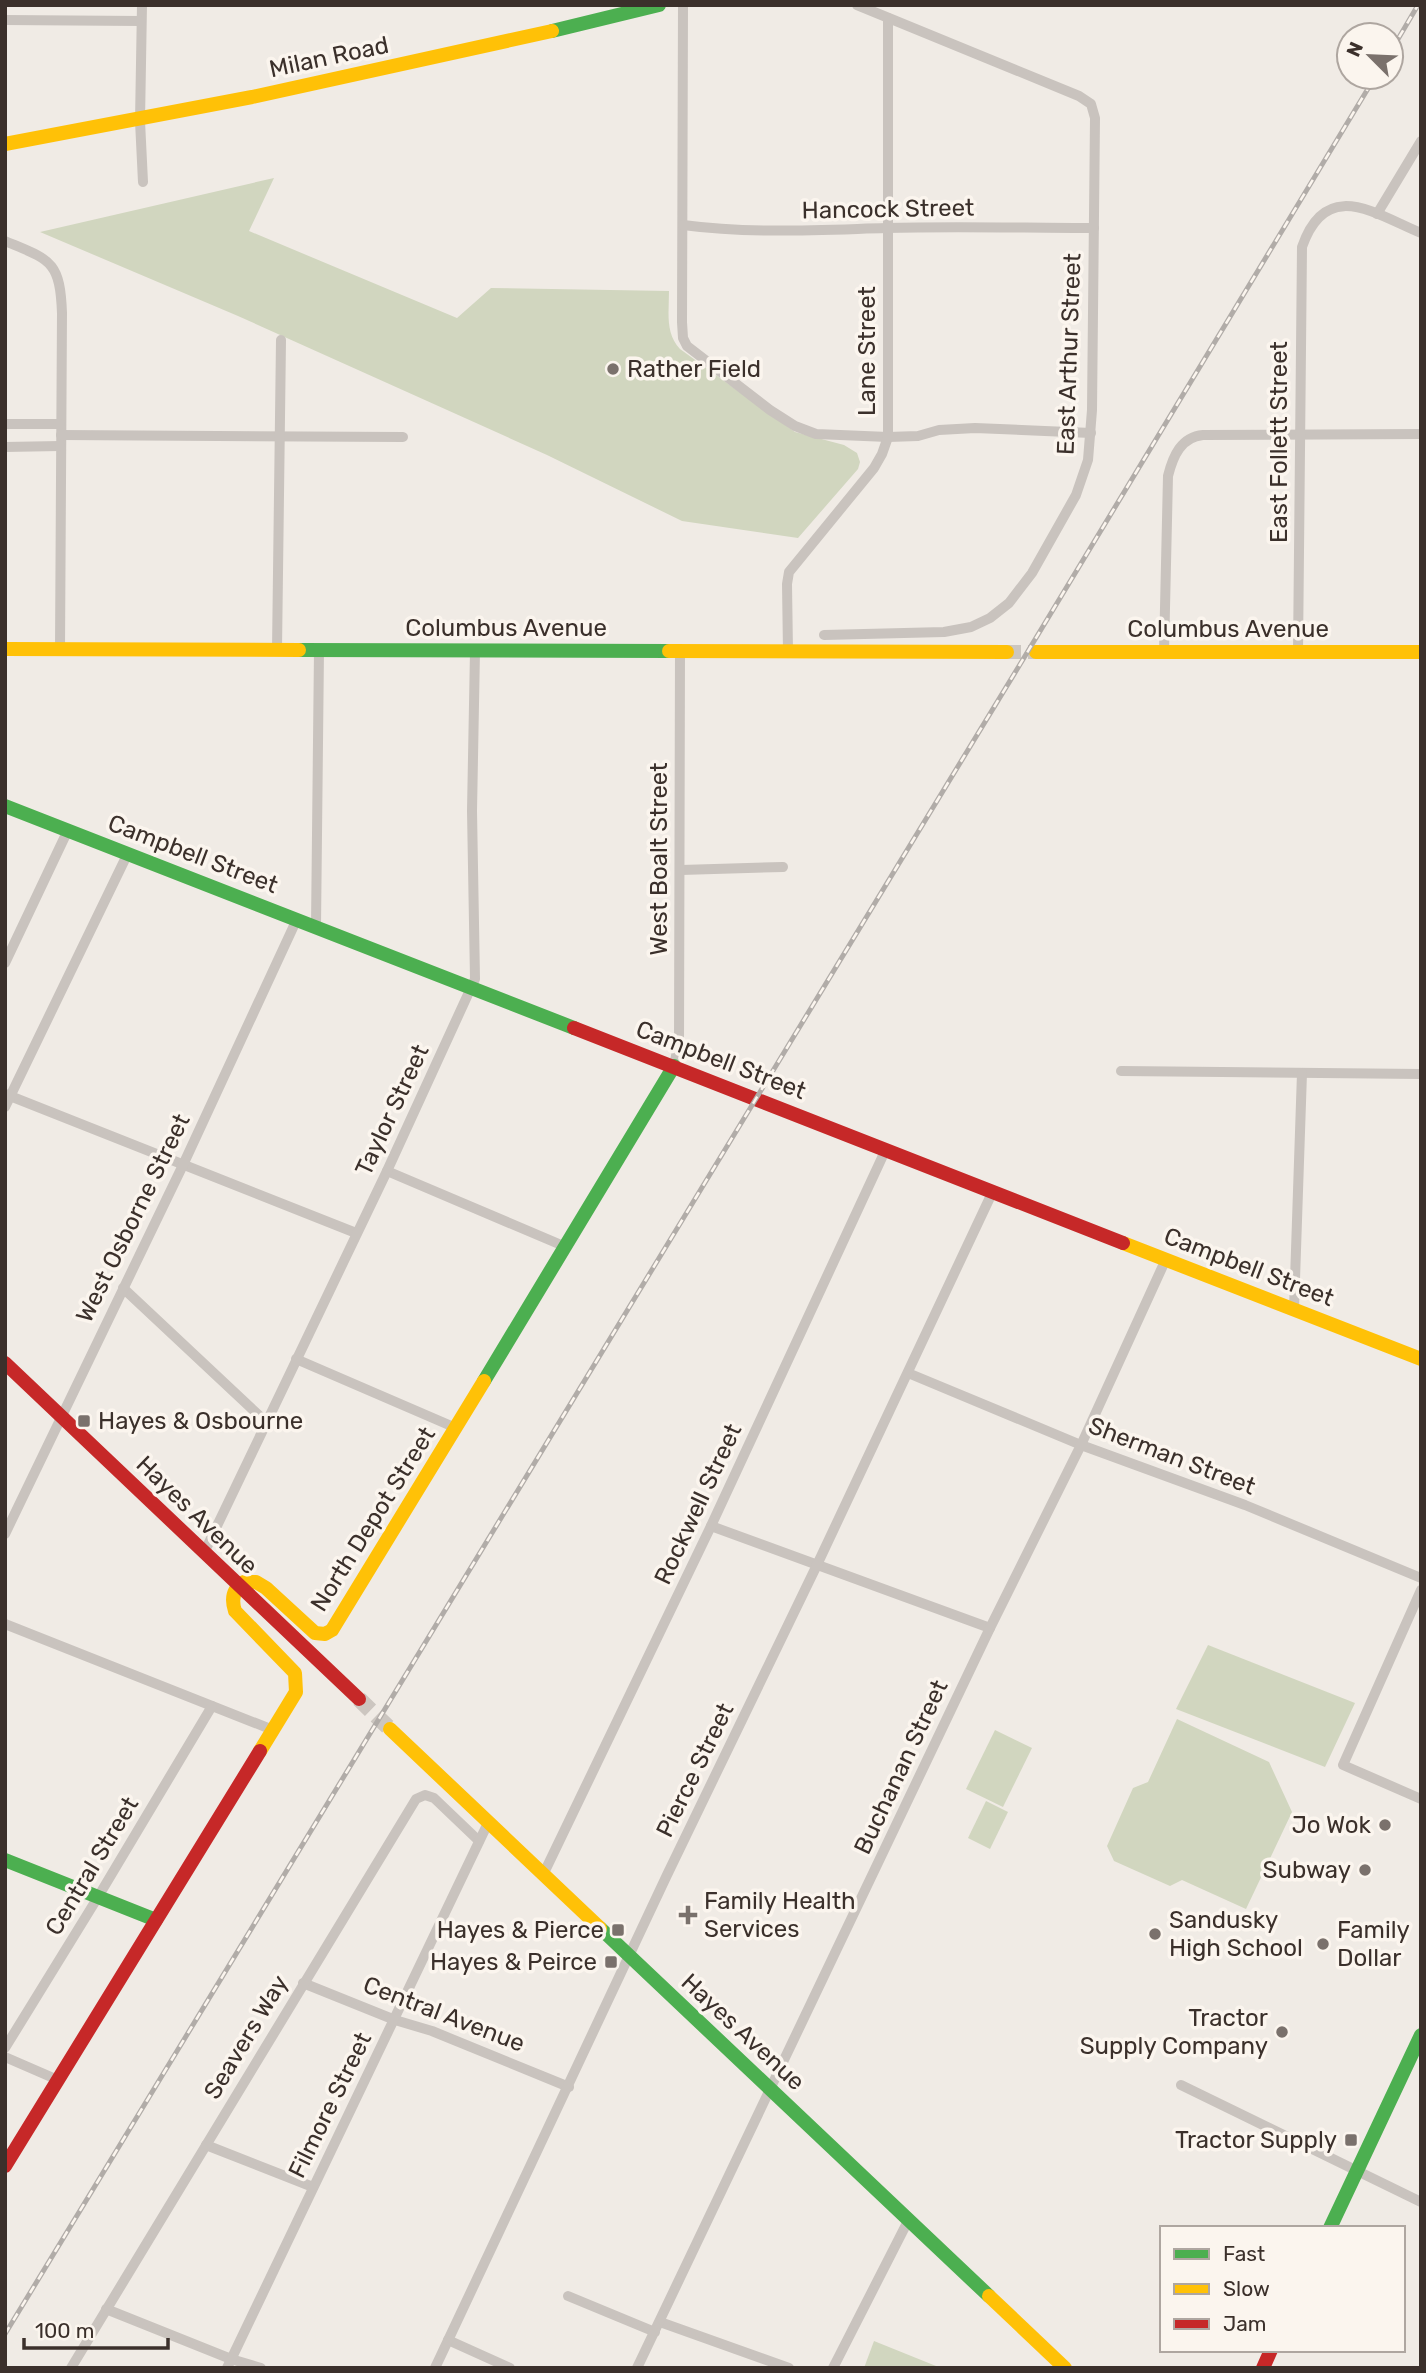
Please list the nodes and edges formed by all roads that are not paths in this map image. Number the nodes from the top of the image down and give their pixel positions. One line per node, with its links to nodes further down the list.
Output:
1 (142, 5): 7 (street)
2 (659, 5): 8 (street, Milan Road)
3 (683, 5): 13 (street)
4 (857, 5): 5 (street)
5 (888, 18): 14 (street, Lane Street); 15 (street, East Arthur Street)
6 (5, 20): 7 (street)
7 (141, 21): 8 (street)
8 (140, 121): 10 (street, Milan Road); 11 (street)
9 (1421, 141): 12 (street)
10 (5, 144)
11 (143, 182)
12 (1377, 214): 16 (street); 23 (street, East Follett Street)
13 (683, 225): 14 (street, Hancock Street); 26 (street)
14 (888, 228): 15 (street, Hancock Street); 26 (street, Lane Street)
15 (1094, 228): 21 (street, East Arthur Street)
16 (1421, 233)
17 (5, 241): 20 (street)
18 (281, 340): 24 (street)
19 (5, 424): 20 (street)
20 (60, 424): 27 (street)
21 (1091, 433): 26 (street); 29 (street, East Arthur Street)
22 (1421, 434): 23 (street)
23 (1301, 435): 39 (street); 41 (street, East Follett Street)
24 (280, 436): 25 (street); 27 (street); 32 (street)
25 (403, 437)
26 (888, 438): 36 (street, Lane Street)
27 (60, 441): 28 (street); 31 (street)
28 (5, 447)
29 (824, 635)
30 (5, 649): 31 (street, Columbus Avenue)
31 (60, 649): 32 (street, Columbus Avenue)
32 (276, 650): 33 (street, Columbus Avenue)
33 (319, 650): 34 (street, Columbus Avenue); 48 (street)
34 (475, 651): 35 (street, Columbus Avenue); 50 (street, Taylor Street)
35 (681, 651): 36 (street, Columbus Avenue); 46 (street, West Boalt Street)
36 (788, 652): 37 (street, Columbus Avenue)
37 (1007, 652)
38 (1036, 652): 39 (street, Columbus Avenue)
39 (1164, 652): 41 (street, Columbus Avenue)
40 (1421, 652): 41 (street, Columbus Avenue)
41 (1298, 653)
42 (5, 806): 43 (street, Campbell Street)
43 (68, 830): 44 (street, Campbell Street); 49 (street)
44 (128, 853): 47 (street, Campbell Street); 55 (street)
45 (783, 867): 46 (street)
46 (681, 870): 51 (street, West Boalt Street)
47 (297, 919): 48 (street, Campbell Street); 58 (street, West Osborne Street)
48 (316, 926): 50 (street, Campbell Street)
49 (5, 963)
50 (471, 987): 51 (street, Campbell Street); 59 (street, Taylor Street)
51 (674, 1066): 57 (street, Campbell Street); 62 (street, North Depot Street)
52 (1121, 1071): 53 (street)
53 (1302, 1073): 54 (street); 65 (street)
54 (1421, 1074)
55 (8, 1095): 56 (street); 58 (street)
56 (5, 1107)
57 (886, 1149): 60 (street, Campbell Street); 74 (street, Rockwell Street)
58 (183, 1165): 61 (street); 64 (street, West Osborne Street)
59 (387, 1171): 61 (street, Taylor Street); 62 (street)
60 (993, 1191): 63 (street, Campbell Street); 69 (street, Pierce Street)
61 (356, 1233): 66 (street, Taylor Street)
62 (566, 1247): 72 (street, North Depot Street)
63 (1166, 1259): 65 (street, Campbell Street); 73 (street, Buchanan Street)
64 (123, 1288): 70 (street, West Osborne Street); 71 (street)
65 (1294, 1309): 67 (street, Campbell Street)
66 (296, 1359): 71 (street, Taylor Street); 72 (street)
67 (1421, 1359)
68 (5, 1363): 70 (street, Hayes Avenue)
69 (908, 1373): 73 (street, Sherman Street); 77 (street, Pierce Street)
70 (61, 1416): 75 (street, West Osborne Street); 76 (street, Hayes Avenue)
71 (266, 1422): 76 (street, Taylor Street)
72 (456, 1428): 79 (street, North Depot Street)
73 (1081, 1445): 78 (street, Sherman Street); 82 (street, Buchanan Street)
74 (711, 1527): 77 (street); 91 (street, Rockwell Street)
75 (5, 1534)
76 (204, 1553): 79 (street, Hayes Avenue)
77 (816, 1567): 82 (street); 94 (street, Pierce Street)
78 (1421, 1578)
79 (237, 1586): 83 (street, Hayes Avenue); 86 (street)
80 (1421, 1590): 87 (street)
81 (5, 1624): 84 (street)
82 (990, 1628): 103 (street, Buchanan Street)
83 (359, 1699)
84 (212, 1706): 86 (street); 92 (street, Central Street)
85 (390, 1729): 88 (street, Hayes Avenue)
86 (273, 1730): 93 (street)
87 (1421, 1799)
88 (488, 1823): 89 (street, Filmore Street); 91 (street, Hayes Avenue)
89 (480, 1841): 95 (street, Seavers Way); 96 (street, Filmore Street)
90 (5, 1860): 92 (street)
91 (543, 1875): 94 (street, Hayes Avenue)
92 (99, 1897): 93 (street); 98 (street, Central Street)
93 (156, 1920): 100 (street)
94 (630, 1957): 102 (street, Pierce Street); 103 (street, Hayes Avenue)
95 (303, 1983): 96 (street, Central Avenue); 104 (street, Seavers Way)
96 (395, 2020): 102 (street, Central Avenue); 107 (street, Filmore Street)
97 (1421, 2035): 106 (street)
98 (5, 2048)
99 (5, 2057): 100 (street)
100 (58, 2080): 105 (street)
101 (1181, 2085): 106 (street)
102 (569, 2087): 114 (street, Pierce Street)
103 (771, 2089): 109 (street, Hayes Avenue); 113 (street, Buchanan Street)
104 (206, 2145): 107 (street); 112 (street, Seavers Way)
105 (5, 2166)
106 (1357, 2172): 108 (street); 110 (street)
107 (313, 2187): 116 (street, Filmore Street)
108 (1421, 2203)
109 (909, 2219): 123 (street); 124 (street, Hayes Avenue)
110 (1331, 2226)
111 (568, 2296): 113 (street)
112 (106, 2309): 116 (street); 117 (street, Seavers Way)
113 (657, 2327): 121 (street, Buchanan Street); 122 (street)
114 (448, 2340): 119 (street, Pierce Street); 120 (street)
115 (1270, 2352): 125 (street)
116 (229, 2364): 118 (street)
117 (71, 2368)
118 (261, 2368)
119 (435, 2368)
120 (510, 2368)
121 (637, 2368)
122 (789, 2368)
123 (833, 2368)
124 (1065, 2368)
125 (1263, 2368)

